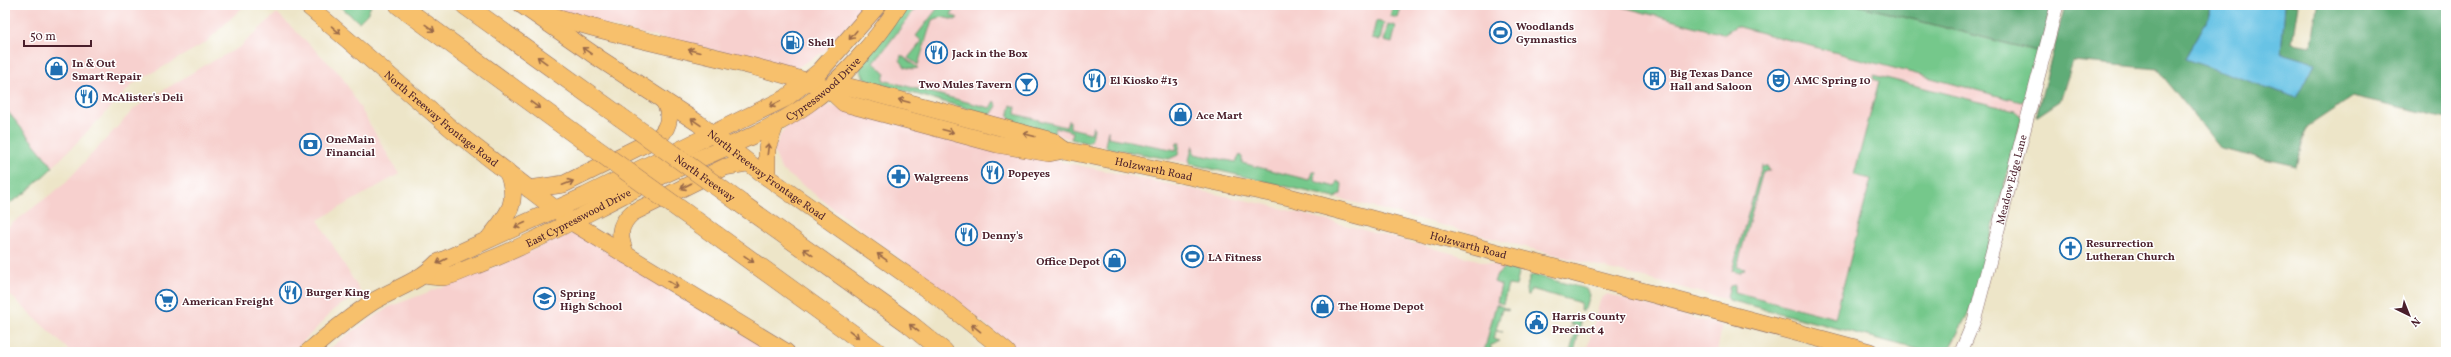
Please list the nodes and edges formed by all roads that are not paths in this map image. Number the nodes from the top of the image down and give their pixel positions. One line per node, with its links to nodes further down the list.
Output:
1 (307, 5): 18 (main road, North Freeway Frontage Road, one-way to 18)
2 (399, 5): 28 (highway, one-way to 28, bridge)
3 (464, 5): 29 (highway, North Freeway, one-way to 3, bridge)
4 (522, 5): 9 (main road, Holzwarth Road, one-way to 4); 12 (main road, North Freeway Frontage Road, one-way to 4)
5 (878, 5): 9 (main road, Cypresswood Drive, one-way to 9)
6 (899, 5): 8 (main road, Cypresswood Drive)
7 (2057, 5): 32 (street, Meadow Edge Lane)
8 (855, 61): 10 (main road, Cypresswood Drive); 11 (main road)
9 (807, 81): 10 (main road, Holzwarth Road); 14 (main road, Cypresswood Drive, one-way to 14)
10 (828, 88): 11 (main road, Holzwarth Road); 13 (main road, Cypresswood Drive); 16 (main road, Holzwarth Road, one-way to 16)
11 (869, 92): 16 (main road, Holzwarth Road, one-way to 11)
12 (663, 100): 14 (main road, North Freeway Frontage Road, one-way to 12); 20 (main road, one-way to 12)
13 (776, 123): 15 (main road, Cypresswood Drive); 19 (main road, one-way to 13)
14 (714, 135): 15 (main road, North Freeway Frontage Road); 21 (main road, East Cypresswood Drive)
15 (726, 146): 17 (main road, North Freeway Frontage Road); 22 (main road, East Cypresswood Drive)
16 (1064, 150): 31 (main road, Holzwarth Road)
17 (748, 163): 19 (main road, North Freeway Frontage Road); 24 (main road, one-way to 24)
18 (506, 171): 20 (main road, North Freeway Frontage Road); 23 (main road)
19 (767, 177): 30 (main road, North Freeway Frontage Road, one-way to 19)
20 (529, 189): 21 (main road, North Freeway Frontage Road)
21 (555, 209): 22 (main road, North Freeway Frontage Road); 23 (main road, East Cypresswood Drive, one-way to 23)
22 (572, 222): 24 (main road, North Freeway Frontage Road); 25 (main road, East Cypresswood Drive)
23 (488, 239): 25 (main road, East Cypresswood Drive, one-way to 25)
24 (626, 255): 27 (main road, North Freeway Frontage Road, one-way to 27)
25 (425, 275): 26 (main road, East Cypresswood Drive)
26 (308, 352)
27 (786, 352)
28 (877, 352)
29 (944, 352)
30 (1007, 352)
31 (1870, 352)
32 (1961, 352)

